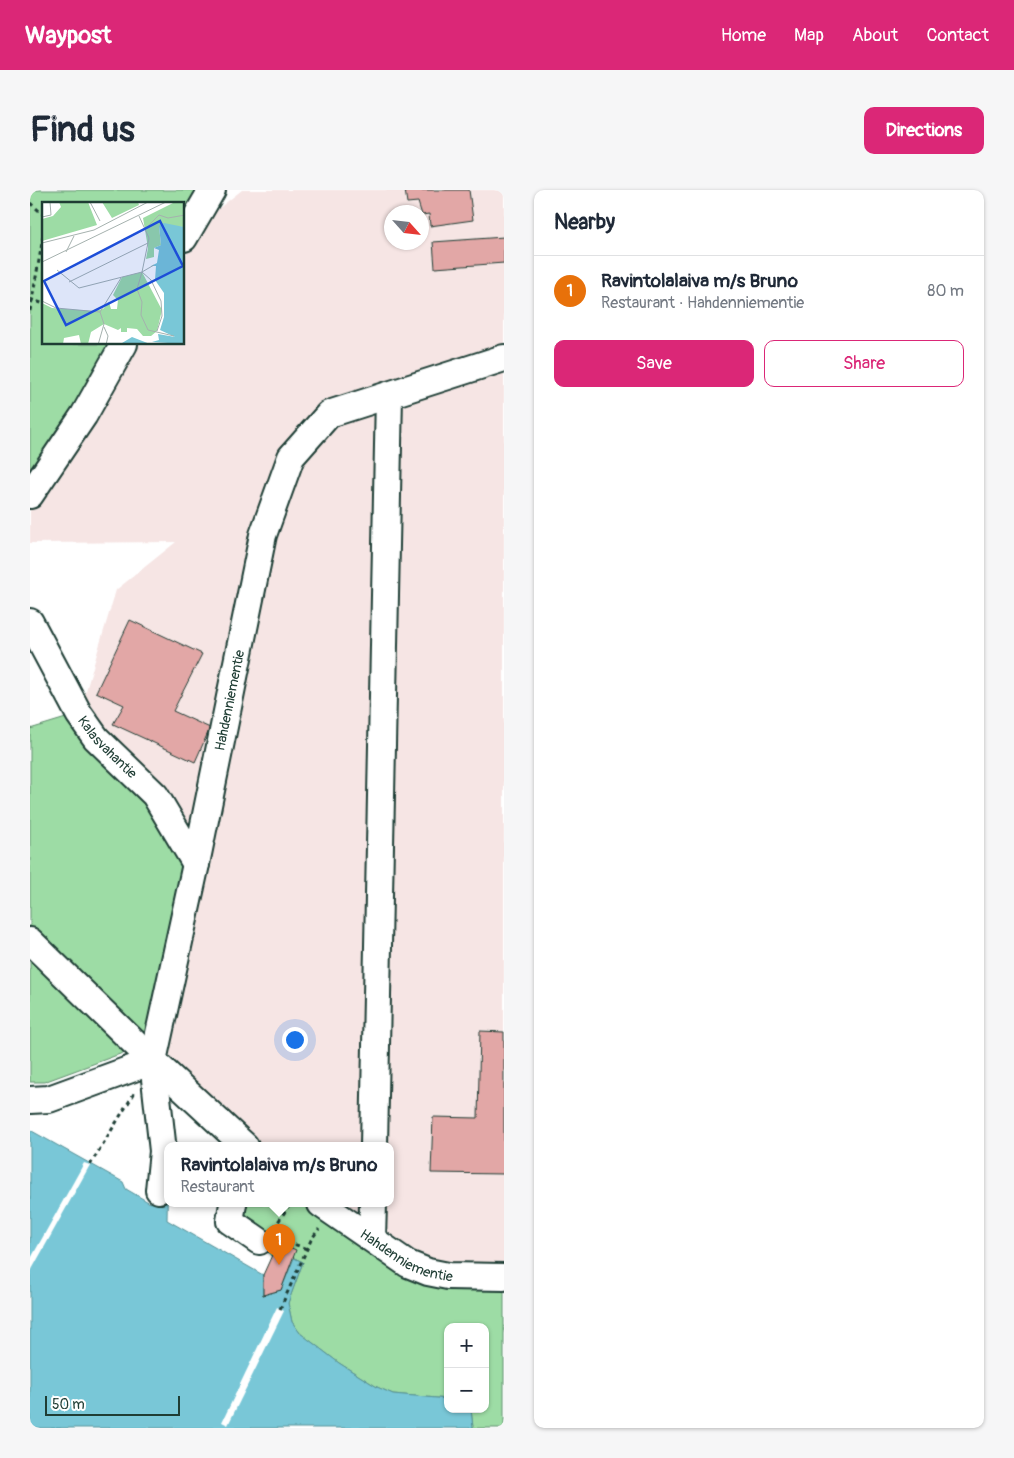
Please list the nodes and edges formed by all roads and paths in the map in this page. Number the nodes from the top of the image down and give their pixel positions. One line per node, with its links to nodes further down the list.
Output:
1 (212, 190): 4 (street)
2 (30, 203): 3 (path)
3 (42, 213)
4 (185, 236)
5 (42, 242): 6 (path)
6 (31, 299): 7 (path)
7 (30, 311)
8 (123, 345): 11 (street)
9 (504, 358): 10 (street, Hahdenniementie)
10 (389, 395): 13 (street, Hahdenniementie); 18 (street)
11 (30, 495)
12 (30, 622): 13 (street, Kalasvahantie)
13 (196, 864): 15 (street, Hahdenniementie)
14 (30, 941): 15 (street)
15 (153, 1061): 16 (street); 17 (street); 19 (path); 20 (street, Hahdenniementie)
16 (30, 1100)
17 (241, 1142)
18 (374, 1142)
19 (90, 1165)
20 (160, 1190)
21 (232, 1207): 25 (street)
22 (288, 1207): 25 (path)
23 (373, 1207): 26 (street)
24 (326, 1208): 26 (street, Hahdenniementie); 28 (path)
25 (264, 1238)
26 (372, 1238): 27 (street, Hahdenniementie)
27 (504, 1277)
28 (280, 1309)

